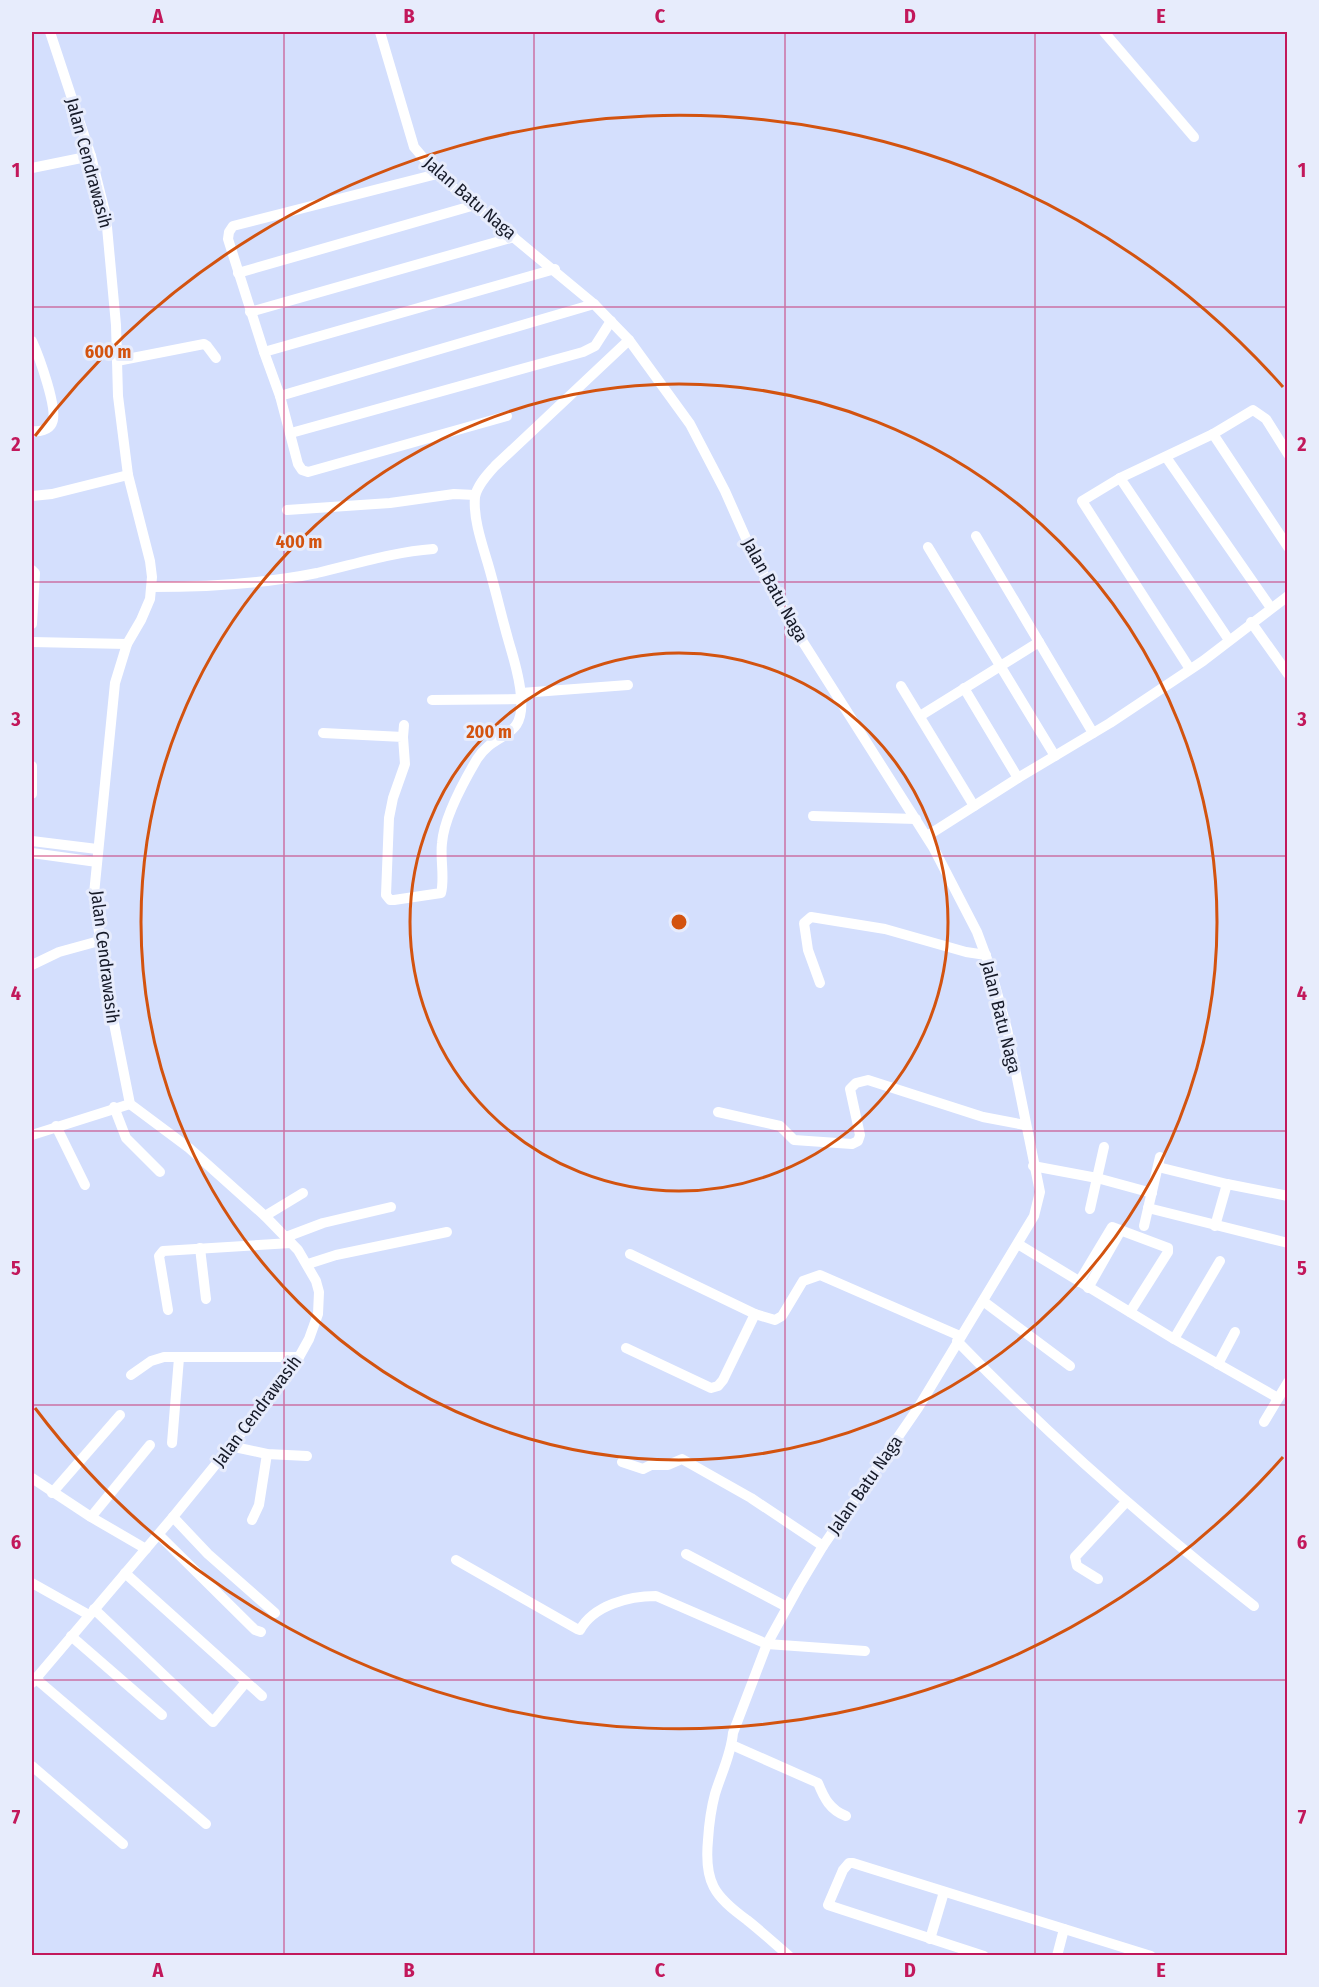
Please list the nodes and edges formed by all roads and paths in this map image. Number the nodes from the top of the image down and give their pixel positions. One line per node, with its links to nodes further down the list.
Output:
1 (50, 32): 5 (street, Jalan Cendrawasih)
2 (380, 32): 7 (street, Jalan Batu Naga)
3 (1104, 32): 4 (street)
4 (1194, 137)
5 (91, 156): 6 (street); 19 (street, Jalan Cendrawasih)
6 (32, 168)
7 (437, 174): 8 (street, Jalan Batu Naga); 11 (street)
8 (475, 205): 9 (street, Jalan Batu Naga); 11 (street)
9 (514, 237): 10 (street, Jalan Batu Naga); 13 (street)
10 (555, 269): 12 (street, Jalan Batu Naga); 17 (street)
11 (238, 273): 13 (street)
12 (594, 304): 14 (street, Jalan Batu Naga); 20 (street)
13 (250, 312): 17 (street)
14 (611, 321): 15 (street, Jalan Batu Naga); 23 (street)
15 (629, 340): 29 (street); 66 (street, Jalan Batu Naga)
16 (32, 341): 22 (street)
17 (264, 352): 20 (street)
18 (216, 358): 19 (street)
19 (117, 361): 27 (street, Jalan Cendrawasih)
20 (280, 396): 23 (street)
21 (507, 416): 23 (street)
22 (32, 431)
23 (291, 433)
24 (1213, 434): 25 (street); 26 (street); 34 (street)
25 (1287, 454)
26 (1166, 457): 28 (street); 39 (street)
27 (128, 475): 30 (street); 37 (street, Jalan Cendrawasih)
28 (1120, 478): 43 (street); 48 (street)
29 (475, 495): 31 (street); 53 (street)
30 (32, 496)
31 (287, 510)
32 (976, 536): 45 (street)
33 (928, 547): 47 (street)
34 (1287, 547)
35 (433, 549): 37 (street)
36 (32, 570): 40 (street)
37 (152, 587): 46 (street, Jalan Cendrawasih)
38 (1287, 596): 39 (street)
39 (1271, 608): 41 (street)
40 (32, 619): 42 (street)
41 (1251, 622): 43 (street); 49 (street)
42 (32, 624)
43 (1229, 640): 48 (street)
44 (32, 642): 46 (street)
45 (1039, 642): 47 (street); 58 (street)
46 (127, 644): 69 (street, Jalan Cendrawasih)
47 (1000, 666): 52 (street); 60 (street)
48 (1190, 669): 58 (street)
49 (1287, 674)
50 (628, 685): 53 (street)
51 (902, 686): 55 (street)
52 (964, 688): 55 (street); 62 (street)
53 (521, 696): 54 (street); 59 (street)
54 (432, 700)
55 (920, 716): 64 (street)
56 (404, 725): 59 (street)
57 (323, 733): 59 (street)
58 (1093, 733): 60 (street)
59 (402, 737)
60 (1055, 756): 62 (street)
61 (32, 766): 63 (street)
62 (1018, 778): 64 (street)
63 (32, 794)
64 (974, 806): 67 (street)
65 (813, 816): 66 (street)
66 (916, 819): 67 (street, Jalan Batu Naga)
67 (927, 836): 73 (street, Jalan Batu Naga)
68 (32, 841): 69 (street)
69 (97, 849): 71 (street, Jalan Cendrawasih)
70 (32, 853): 71 (street)
71 (97, 862): 72 (street, Jalan Cendrawasih)
72 (99, 940): 74 (street); 76 (street, Jalan Cendrawasih)
73 (986, 955): 75 (street); 79 (street, Jalan Batu Naga)
74 (32, 965)
75 (820, 982)
76 (130, 1104): 77 (street); 94 (street, Jalan Cendrawasih)
77 (114, 1107): 80 (street); 84 (street)
78 (718, 1112): 79 (street)
79 (1025, 1125): 83 (street, Jalan Batu Naga)
80 (56, 1126): 81 (street); 87 (street)
81 (32, 1135)
82 (1104, 1147): 85 (street)
83 (1034, 1166): 85 (street); 100 (street, Jalan Batu Naga)
84 (160, 1172)
85 (1097, 1178): 89 (street); 93 (street)
86 (1227, 1184): 89 (street); 90 (street); 96 (street)
87 (86, 1185)
88 (303, 1193): 94 (street)
89 (1152, 1193): 92 (street)
90 (1287, 1196)
91 (391, 1207): 98 (street)
92 (1148, 1208): 95 (street); 96 (street)
93 (1090, 1209)
94 (265, 1216): 98 (street, Jalan Cendrawasih)
95 (1144, 1226)
96 (1215, 1226): 99 (street)
97 (447, 1232): 104 (street)
98 (288, 1240): 101 (street); 104 (street, Jalan Cendrawasih)
99 (1287, 1243)
100 (1018, 1244): 105 (street); 107 (street, Jalan Batu Naga)
101 (200, 1248): 106 (street); 108 (street)
102 (630, 1254): 110 (street)
103 (1220, 1260): 113 (street)
104 (308, 1264): 115 (street, Jalan Cendrawasih)
105 (1084, 1285): 109 (street); 109 (street)
106 (206, 1299)
107 (983, 1301): 112 (street, Jalan Batu Naga); 118 (street)
108 (168, 1310)
109 (1130, 1312): 113 (street)
110 (755, 1314): 112 (street); 114 (street)
111 (1235, 1332): 117 (street)
112 (959, 1339): 132 (street); 137 (street, Jalan Batu Naga)
113 (1174, 1339): 117 (street)
114 (626, 1348)
115 (299, 1357): 116 (street); 126 (street, Jalan Cendrawasih)
116 (179, 1358): 119 (street); 124 (street)
117 (1218, 1364): 121 (street)
118 (1070, 1366)
119 (131, 1375)
120 (1287, 1382): 121 (street)
121 (1278, 1398): 123 (street)
122 (120, 1415): 131 (street)
123 (1264, 1422)
124 (172, 1443)
125 (150, 1445): 133 (street)
126 (230, 1446): 127 (street); 134 (street, Jalan Cendrawasih)
127 (267, 1454): 128 (street); 135 (street)
128 (307, 1456)
129 (622, 1462): 137 (street)
130 (32, 1478): 131 (street)
131 (52, 1493): 133 (street)
132 (1126, 1502): 142 (street); 144 (street)
133 (91, 1517): 138 (street)
134 (173, 1517): 136 (street, Jalan Cendrawasih); 147 (street)
135 (252, 1520)
136 (159, 1534): 138 (street, Jalan Cendrawasih); 148 (street)
137 (824, 1545): 145 (street, Jalan Batu Naga)
138 (146, 1549): 141 (street, Jalan Cendrawasih)
139 (686, 1554): 145 (street)
140 (456, 1560): 150 (street)
141 (125, 1573): 146 (street, Jalan Cendrawasih); 153 (street)
142 (1098, 1579)
143 (32, 1583): 146 (street)
144 (1254, 1606)
145 (786, 1607): 150 (street, Jalan Batu Naga)
146 (92, 1612): 149 (street, Jalan Cendrawasih); 153 (street)
147 (275, 1613)
148 (261, 1632)
149 (71, 1636): 152 (street, Jalan Cendrawasih); 155 (street)
150 (767, 1644): 151 (street); 156 (street, Jalan Batu Naga)
151 (864, 1651)
152 (33, 1680): 159 (street)
153 (246, 1682): 154 (street)
154 (262, 1696)
155 (162, 1715)
156 (732, 1745): 158 (street); 164 (street, Jalan Batu Naga)
157 (32, 1766): 160 (street)
158 (846, 1816)
159 (206, 1824)
160 (123, 1844)
161 (944, 1892): 162 (street); 163 (street); 163 (street)
162 (1064, 1929): 166 (street); 167 (street)
163 (930, 1939): 165 (street)
164 (789, 1956)
165 (984, 1956)
166 (1057, 1956)
167 (1151, 1956)

